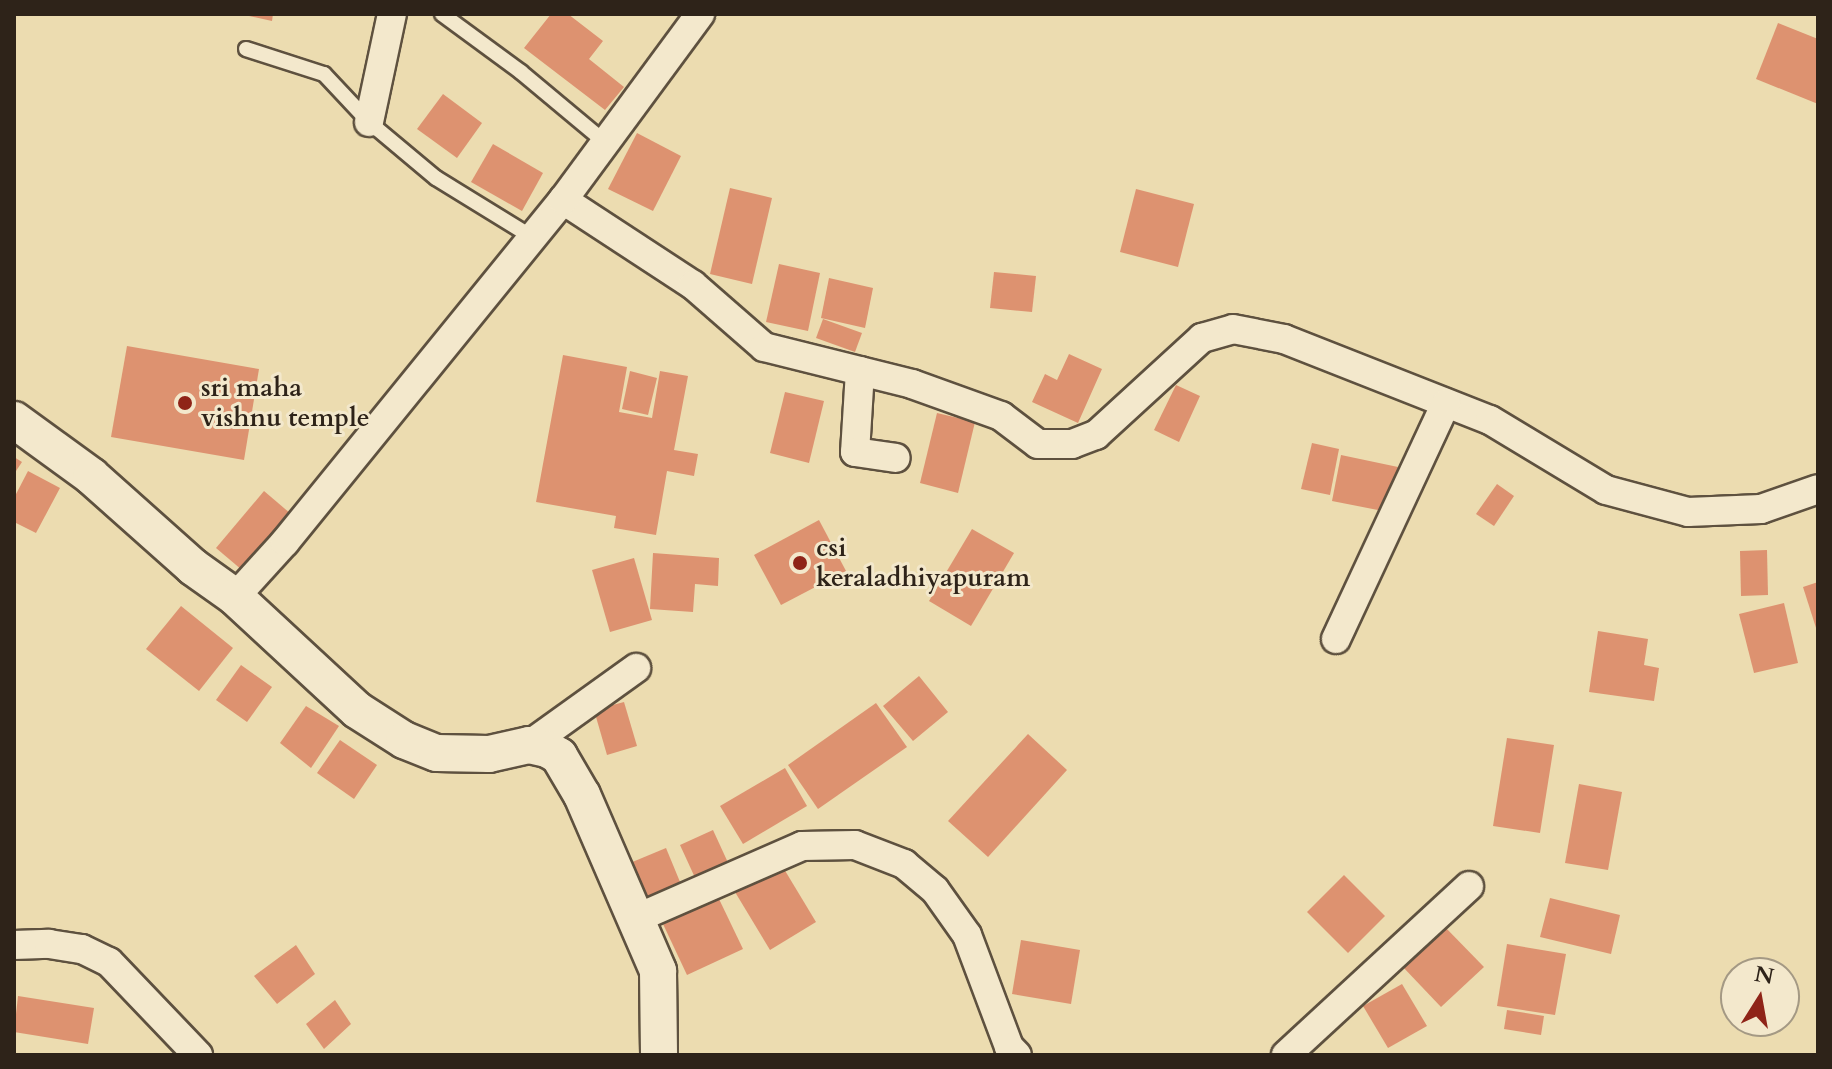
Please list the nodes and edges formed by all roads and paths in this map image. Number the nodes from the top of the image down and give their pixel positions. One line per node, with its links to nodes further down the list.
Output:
1 (392, 14): 5 (street)
2 (442, 14): 6 (lane)
3 (700, 14): 6 (street)
4 (246, 49): 5 (lane)
5 (369, 122): 8 (lane)
6 (606, 143): 7 (street)
7 (563, 200): 8 (street); 9 (street)
8 (532, 237): 14 (street)
9 (860, 371): 10 (street); 12 (street)
10 (1446, 403): 13 (street); 15 (street)
11 (14, 420): 14 (street)
12 (896, 458)
13 (1818, 489)
14 (235, 597): 17 (street)
15 (1336, 639)
16 (636, 668): 17 (street)
17 (529, 745): 19 (street)
18 (1469, 886): 24 (street)
19 (635, 919): 22 (street); 23 (street)
20 (14, 945): 21 (street)
21 (198, 1055)
22 (659, 1055)
23 (1017, 1055)
24 (1286, 1055)

